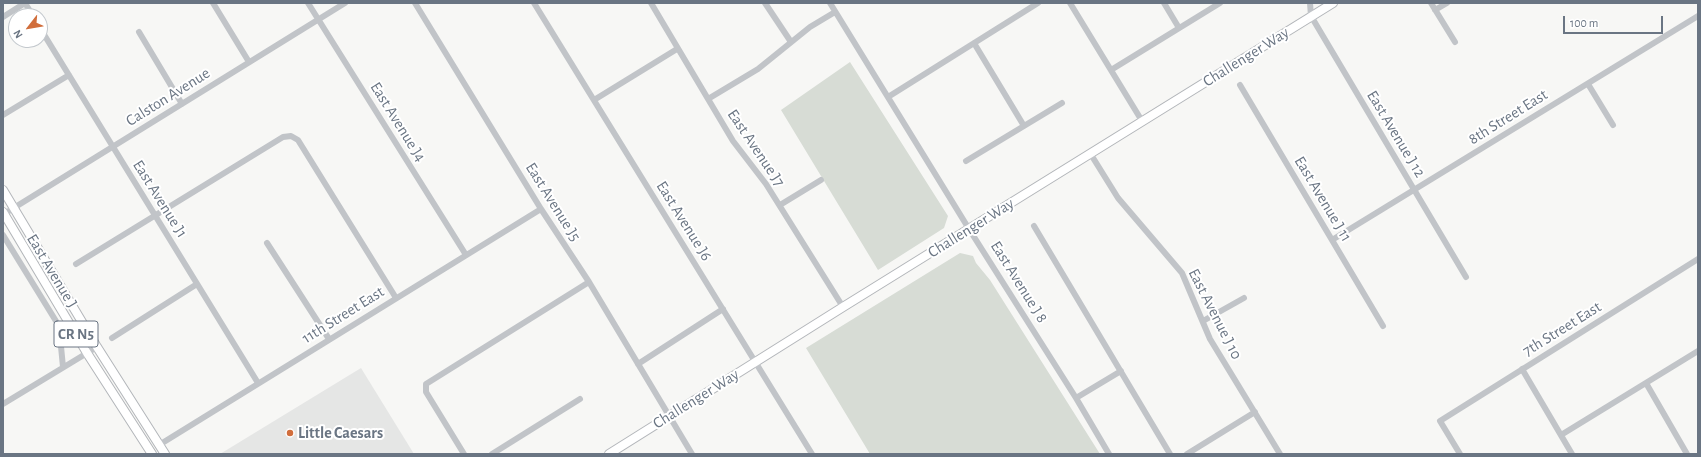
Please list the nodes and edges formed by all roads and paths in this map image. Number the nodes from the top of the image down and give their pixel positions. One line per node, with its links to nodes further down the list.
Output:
1 (25, 3): 22 (street)
2 (213, 3): 31 (street)
3 (308, 3): 23 (street, East Avenue J4)
4 (345, 3): 23 (street, Calston Avenue)
5 (415, 3): 53 (street, East Avenue J5)
6 (534, 3): 38 (street, East Avenue J6)
7 (650, 3): 30 (street, East Avenue J7)
8 (765, 3): 27 (street)
9 (830, 3): 19 (street, East Avenue J 8)
10 (1038, 3): 29 (street)
11 (1070, 3): 32 (street)
12 (1164, 3): 24 (street)
13 (1220, 3): 24 (street)
14 (1310, 3): 20 (street, East Avenue J 12)
15 (1333, 3): 20 (main road, Challenger Way)
16 (1431, 3): 18 (street)
17 (1447, 3): 18 (street)
18 (1435, 10): 28 (street)
19 (835, 12): 27 (street); 36 (street, East Avenue J 8)
20 (1311, 16): 42 (main road, Challenger Way); 50 (street, East Avenue J 12)
21 (1698, 16): 34 (street, 8th Street East)
22 (3, 17)
23 (318, 20): 31 (street, Calston Avenue); 61 (street, East Avenue J4)
24 (1179, 28): 32 (street)
25 (139, 32): 40 (street)
26 (48, 41): 33 (street, East Avenue J1)
27 (792, 42): 37 (street)
28 (1455, 42)
29 (974, 43): 36 (street); 43 (street)
30 (677, 49): 37 (street, East Avenue J7); 38 (street)
31 (249, 62): 40 (street, Calston Avenue)
32 (1111, 70): 42 (street)
33 (69, 75): 41 (street); 45 (street, East Avenue J1)
34 (1588, 84): 44 (street); 50 (street, 8th Street East)
35 (1240, 85): 59 (street, East Avenue J 11)
36 (888, 97): 57 (street, East Avenue J 8)
37 (708, 99): 51 (street, East Avenue J7)
38 (594, 100): 70 (street, East Avenue J6)
39 (1062, 103): 43 (street)
40 (182, 104): 45 (street, Calston Avenue)
41 (3, 115)
42 (1142, 121): 46 (main road, Challenger Way)
43 (1024, 126): 47 (street)
44 (1613, 126)
45 (113, 146): 52 (street, Calston Avenue); 55 (street, East Avenue J1)
46 (1090, 153): 57 (main road, Challenger Way); 71 (street, East Avenue J 10)
47 (966, 161)
48 (820, 180): 51 (street)
49 (3, 190): 52 (main road, East Avenue J / CR N5)
50 (1414, 190): 59 (street, 8th Street East); 64 (street, East Avenue J 12)
51 (780, 205): 69 (street, East Avenue J7)
52 (14, 208): 54 (street, Calston Avenue); 75 (main road, East Avenue J / CR N5)
53 (542, 209): 61 (street, 11th Street East); 65 (street, East Avenue J5)
54 (4, 213): 77 (main road, East Avenue J / CR N5)
55 (154, 214): 63 (street); 66 (street, East Avenue J1); 67 (street)
56 (1034, 226): 82 (street)
57 (969, 229): 69 (main road, Challenger Way); 85 (street, East Avenue J 8)
58 (3, 236): 80 (street, East Avenue J)
59 (1332, 240): 72 (street, East Avenue J 11)
60 (267, 243): 74 (street)
61 (466, 255): 67 (street, 11th Street East)
62 (1698, 259): 81 (street, 7th Street East)
63 (76, 264)
64 (1466, 277)
65 (589, 282): 79 (street, East Avenue J5); 94 (street)
66 (197, 284): 73 (street); 83 (street, East Avenue J1)
67 (396, 298): 74 (street, 11th Street East)
68 (1244, 298): 71 (street)
69 (843, 307): 78 (main road, Challenger Way)
70 (723, 309): 78 (street, East Avenue J6); 79 (street)
71 (1203, 321): 88 (street, East Avenue J 10)
72 (1383, 326)
73 (112, 338)
74 (329, 339): 83 (street, 11th Street East)
75 (97, 347): 77 (street); 91 (main road, East Avenue J / CR N5)
76 (1698, 351): 84 (street)
77 (88, 353): 80 (street); 92 (main road, East Avenue J / CR N5)
78 (756, 362): 89 (main road, Challenger Way); 98 (street, East Avenue J6)
79 (638, 364): 89 (street, East Avenue J5)
80 (63, 367): 87 (street)
81 (1522, 369): 90 (street); 103 (street, 7th Street East)
82 (1120, 371): 85 (street); 100 (street)
83 (258, 383): 91 (street, 11th Street East)
84 (1646, 383): 90 (street); 105 (street)
85 (1076, 398): 99 (street, East Avenue J 8)
86 (580, 399): 95 (street)
87 (3, 404)
88 (1255, 412): 101 (street); 102 (street, East Avenue J 10)
89 (669, 416): 96 (main road, Challenger Way); 97 (street, East Avenue J5)
90 (1561, 435): 104 (street)
91 (159, 445): 93 (main road, East Avenue J / CR N5)
92 (152, 454)
93 (165, 454)
94 (464, 454)
95 (492, 454)
96 (609, 454)
97 (692, 454)
98 (812, 454)
99 (1109, 454)
100 (1170, 454)
101 (1187, 454)
102 (1280, 454)
103 (1460, 454)
104 (1572, 454)
105 (1687, 454)

